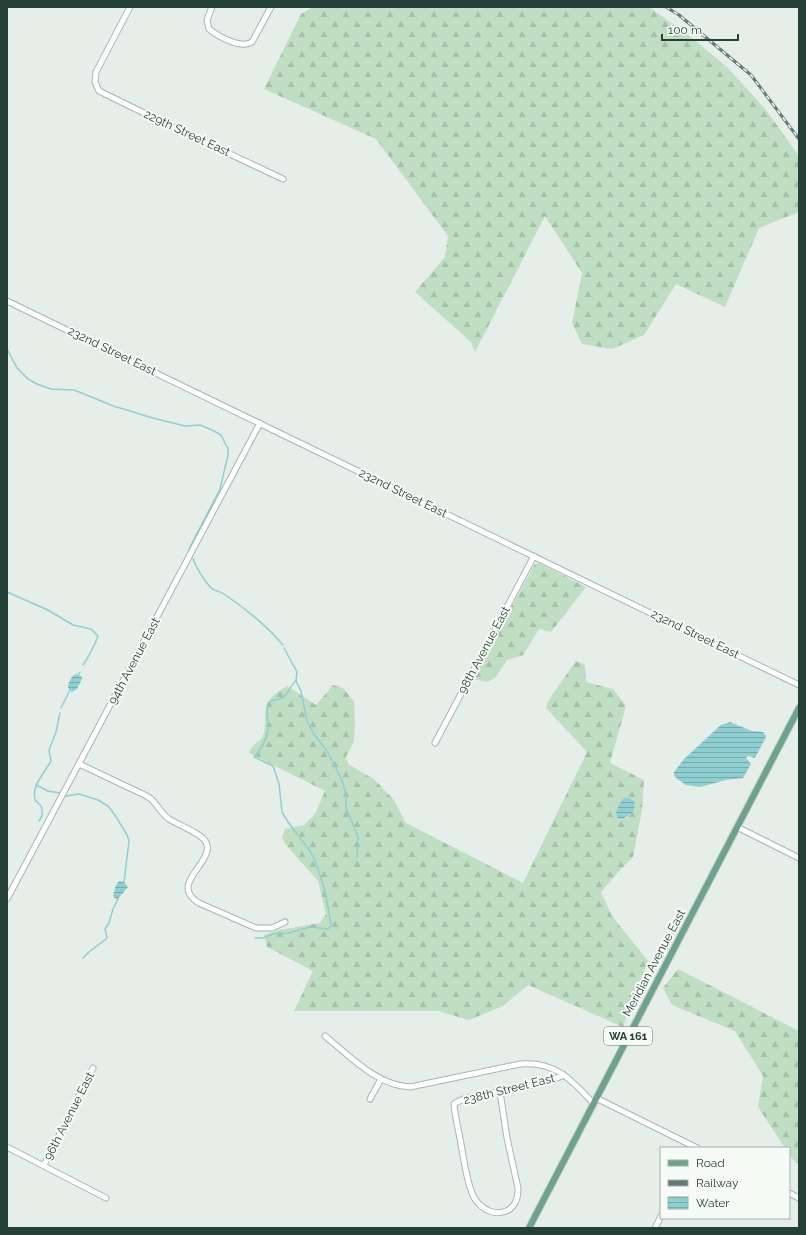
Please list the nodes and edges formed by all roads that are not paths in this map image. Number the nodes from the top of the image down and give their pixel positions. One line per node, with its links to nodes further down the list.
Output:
1 (130, 7): 4 (street, 229th Street East)
2 (212, 7): 3 (street)
3 (271, 7)
4 (283, 179)
5 (7, 301): 6 (street, 232nd Street East)
6 (260, 423): 7 (street, 232nd Street East); 11 (street, 94th Avenue East)
7 (534, 556): 8 (street, 232nd Street East); 10 (street, 98th Avenue East)
8 (799, 685)
9 (799, 708): 12 (main road, Meridian Avenue East / WA 161)
10 (435, 743)
11 (79, 764): 14 (street, 94th Avenue East); 15 (street)
12 (737, 827): 13 (street); 22 (main road, Meridian Avenue East / WA 161)
13 (799, 858)
14 (7, 899)
15 (285, 922)
16 (324, 1036): 19 (street)
17 (94, 1068): 25 (street, 96th Avenue East)
18 (564, 1075): 19 (street); 20 (street, 238th Street East); 22 (street)
19 (381, 1079): 21 (street)
20 (500, 1092): 20 (street, 238th Street East)
21 (370, 1099)
22 (594, 1100): 23 (street); 30 (main road, Meridian Avenue East / WA 161)
23 (694, 1147)
24 (7, 1148): 25 (street)
25 (44, 1165): 27 (street)
26 (790, 1194): 28 (street)
27 (106, 1198)
28 (799, 1198)
29 (660, 1218): 31 (street)
30 (529, 1228)
31 (655, 1228)

